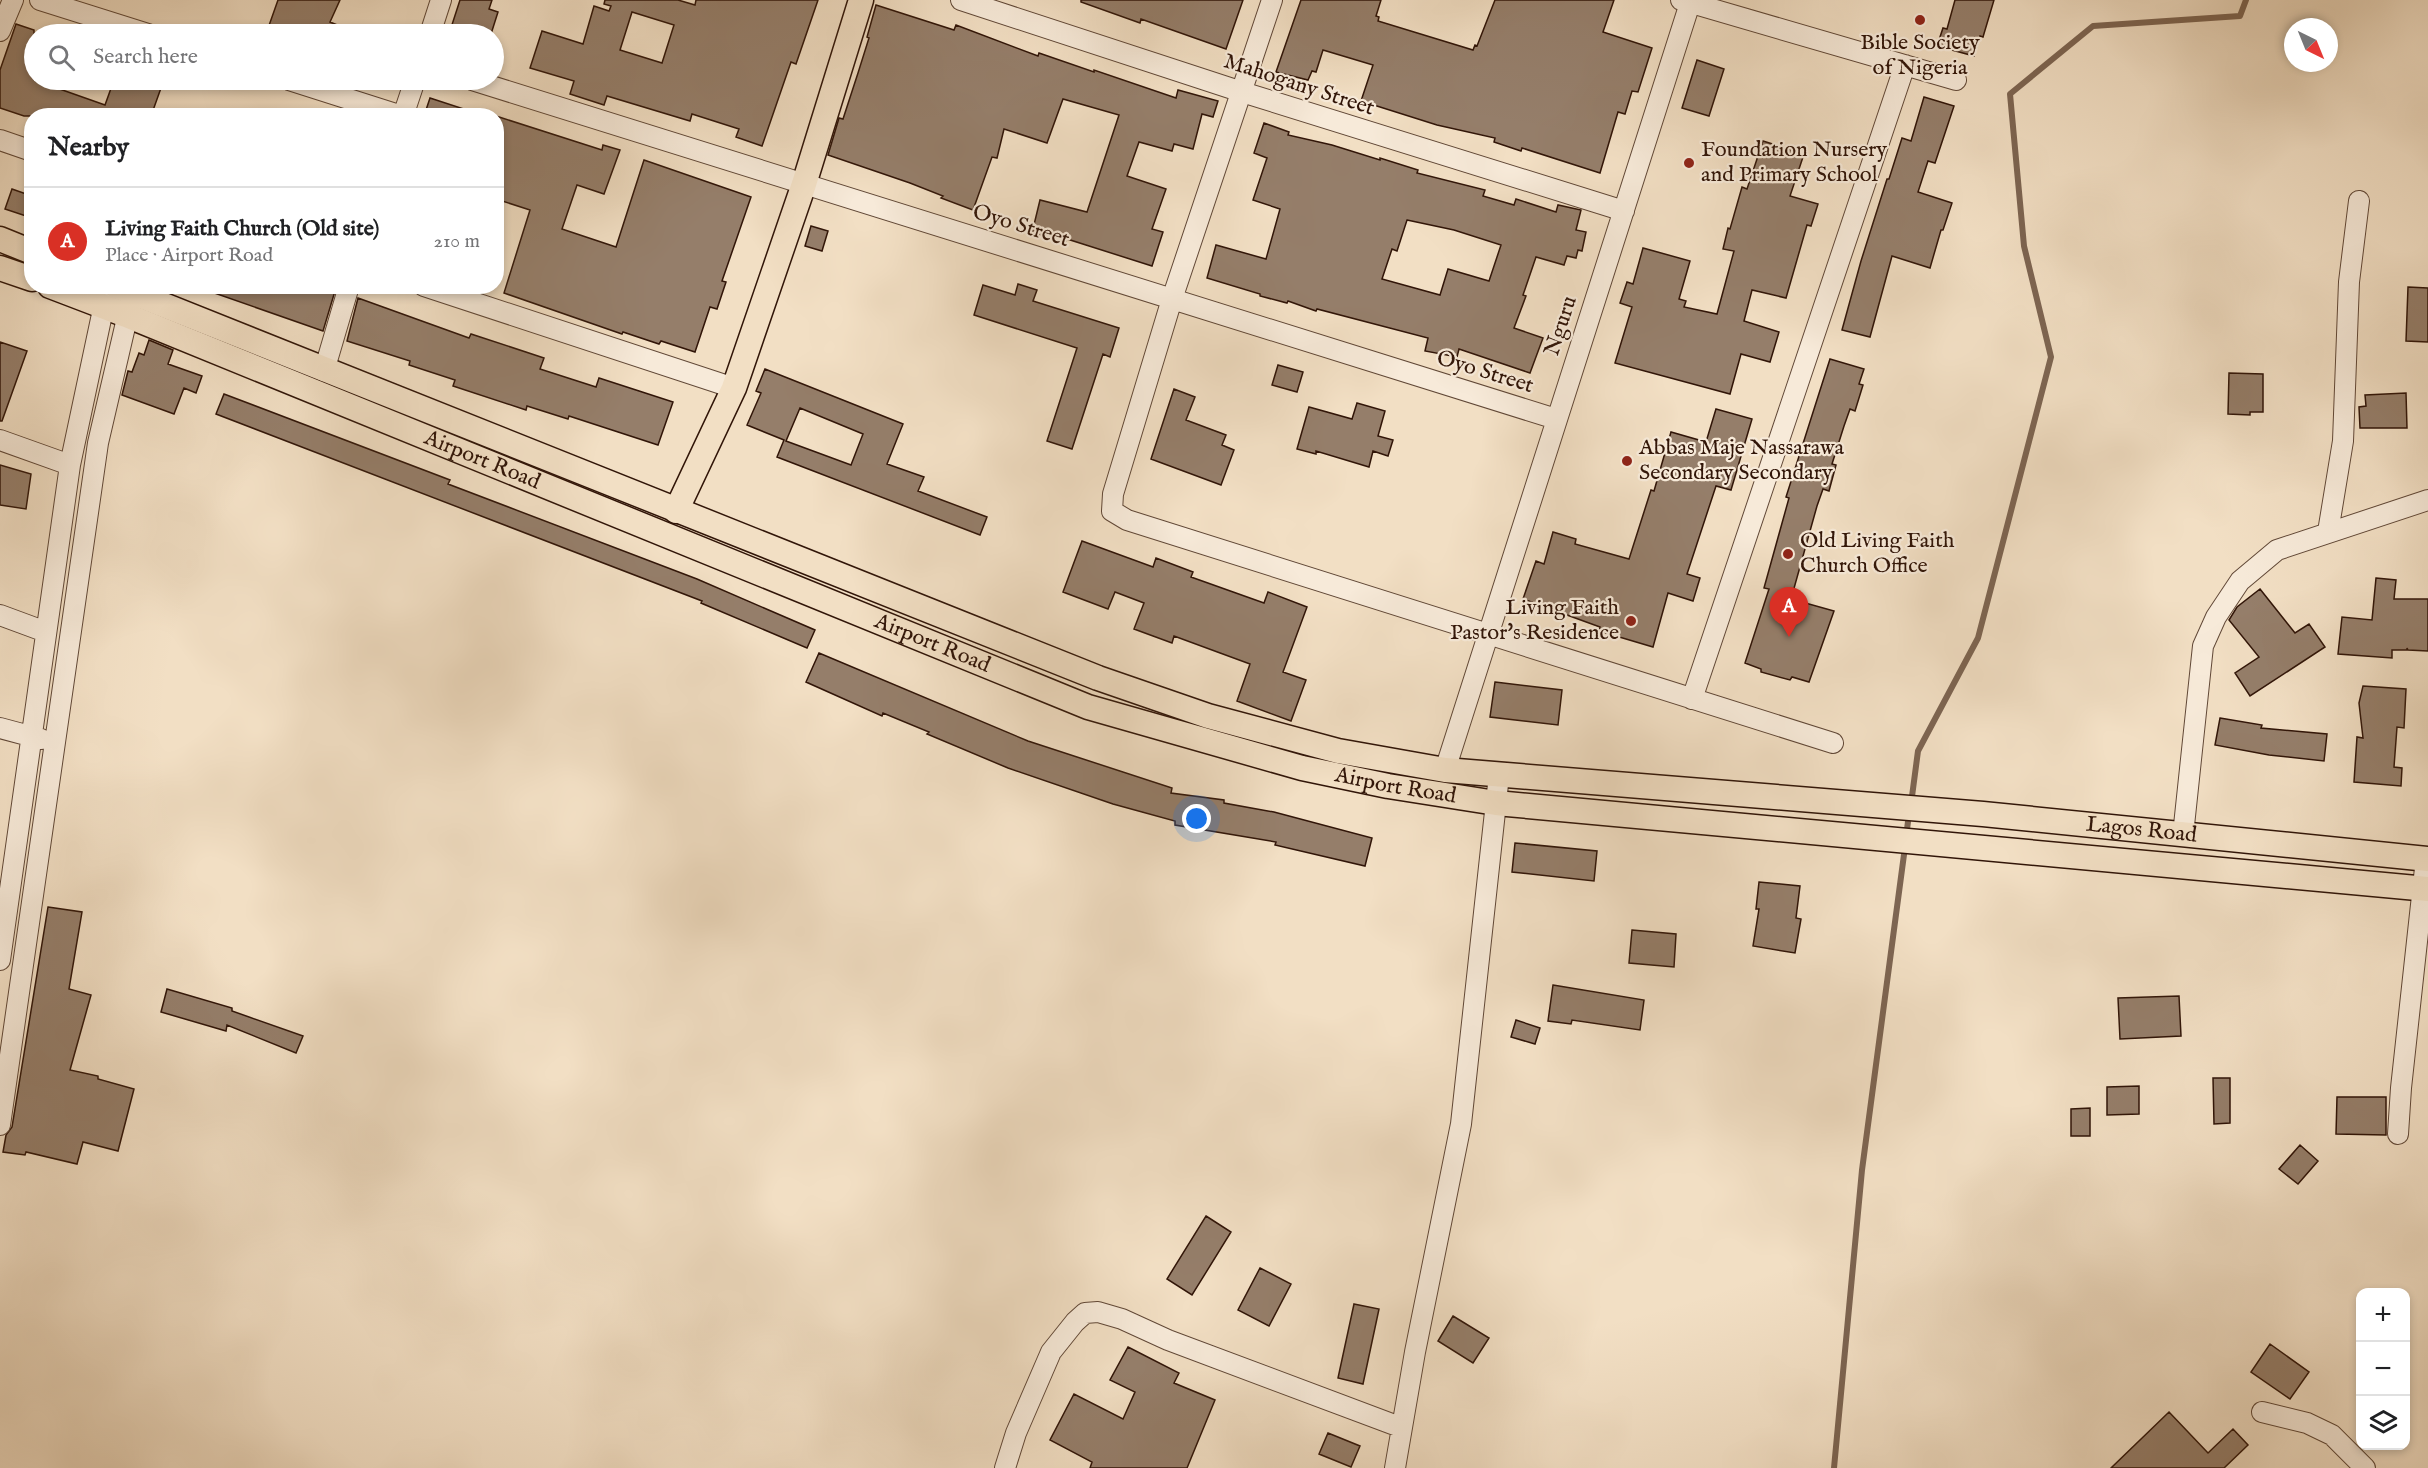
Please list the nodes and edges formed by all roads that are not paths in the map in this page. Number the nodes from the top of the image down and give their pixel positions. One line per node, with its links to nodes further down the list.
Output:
1 (13, 0): 10 (street)
2 (40, 0): 8 (street)
3 (441, 0): 9 (street)
4 (861, 0): 21 (main road)
5 (961, 0): 16 (street, Mahogany Street)
6 (1272, 0): 16 (street)
7 (1687, 1): 11 (street); 23 (street, Nguru)
8 (116, 24)
9 (433, 24)
10 (0, 31)
11 (1905, 64): 12 (street); 45 (street)
12 (1956, 80)
13 (320, 90): 17 (street)
14 (411, 90): 18 (street)
15 (504, 90): 21 (street, Oyo Street)
16 (1242, 92): 23 (street, Mahogany Street); 33 (street)
17 (377, 108)
18 (405, 108)
19 (0, 140): 20 (street)
20 (24, 148)
21 (804, 184): 33 (street, Oyo Street); 35 (main road)
22 (2359, 201): 41 (street)
23 (1624, 211): 36 (street, Nguru)
24 (0, 239): 25 (main road)
25 (24, 249)
26 (0, 268): 27 (main road)
27 (24, 276)
28 (90, 294): 31 (main road, Airport Road)
29 (347, 294): 34 (street)
30 (448, 294): 35 (street)
31 (105, 297): 32 (main road, Airport Road); 38 (street)
32 (125, 298): 34 (main road, Airport Road); 48 (street); 52 (main road, Airport Road)
33 (1172, 298): 36 (street, Oyo Street); 44 (street)
34 (324, 371): 40 (main road, Airport Road)
35 (734, 388): 40 (main road)
36 (1556, 419): 44 (street, Nguru)
37 (0, 440): 38 (street)
38 (70, 465): 43 (street)
39 (2428, 500): 41 (street)
40 (676, 511): 50 (main road, Airport Road)
41 (2328, 532): 54 (street)
42 (0, 615): 43 (street)
43 (46, 632): 47 (street)
44 (1488, 634): 45 (street); 50 (street, Nguru)
45 (1692, 699): 49 (street)
46 (0, 728): 47 (street)
47 (30, 738): 48 (street); 58 (street)
48 (55, 740): 59 (street)
49 (1833, 743)
50 (1445, 770): 51 (main road, Airport Road)
51 (1499, 775): 52 (street); 53 (main road, Airport Road)
52 (1496, 803): 55 (main road, Airport Road); 62 (street)
53 (1857, 804): 54 (main road, Lagos Road)
54 (2183, 834): 56 (main road, Lagos Road)
55 (1859, 836): 57 (main road, Lagos Road)
56 (2427, 859): 57 (street)
57 (2426, 889): 60 (street)
58 (0, 960)
59 (0, 1125)
60 (2398, 1134)
61 (2262, 1412): 65 (street)
62 (1400, 1427): 63 (street); 64 (street)
63 (1005, 1468)
64 (1395, 1468)
65 (2366, 1468)

